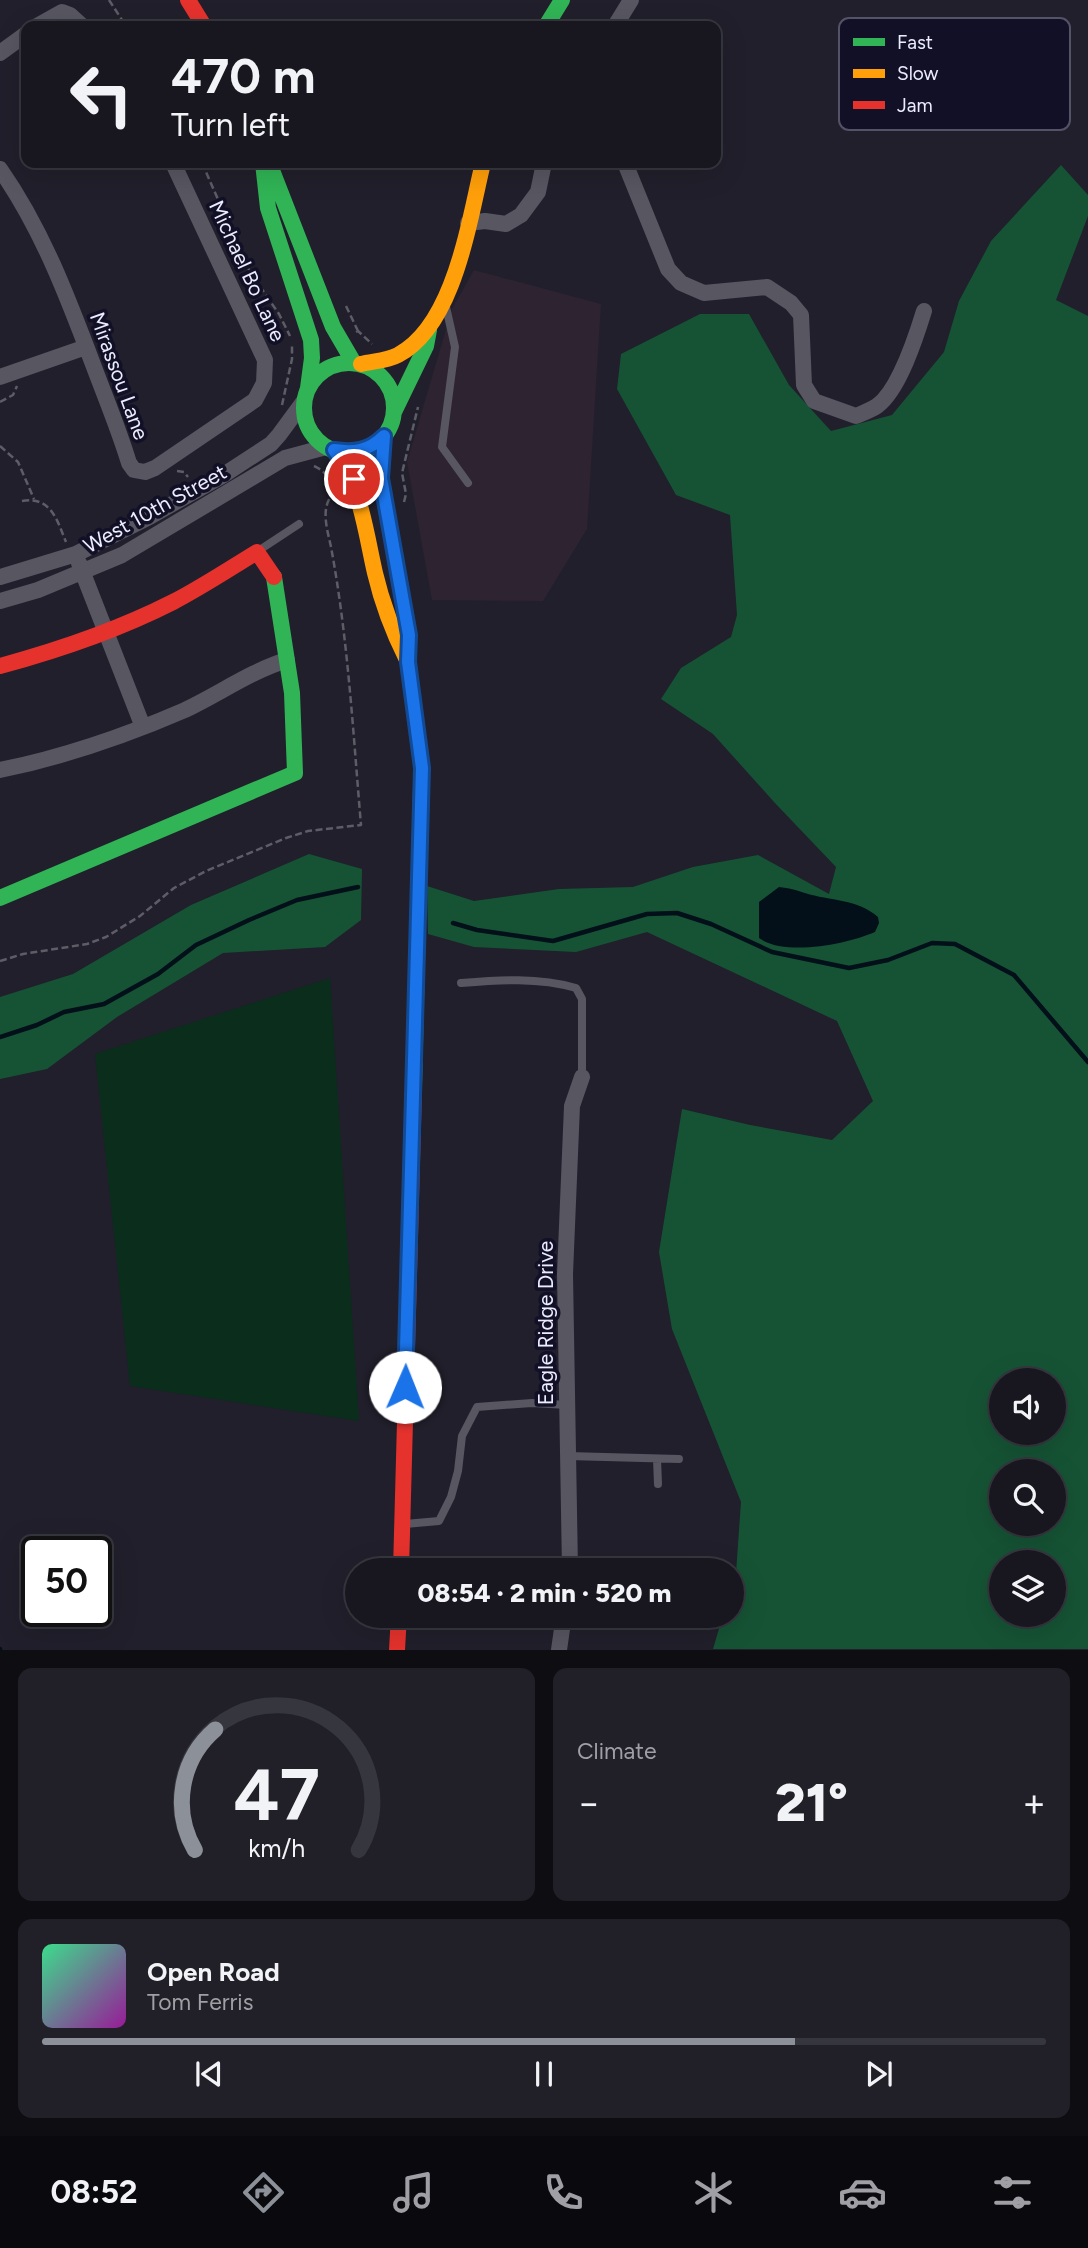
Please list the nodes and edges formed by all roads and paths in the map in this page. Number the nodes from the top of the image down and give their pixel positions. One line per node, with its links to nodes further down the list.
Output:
1 (109, 0): 7 (path)
2 (188, 0): 8 (main road)
3 (562, 0): 9 (main road)
4 (631, 0): 10 (street)
5 (46, 21): 6 (street)
6 (77, 21)
7 (123, 21)
8 (201, 21)
9 (549, 21)
10 (618, 21)
11 (21, 38): 12 (street)
12 (0, 53)
13 (175, 168): 32 (street, Michael Bo Lane)
14 (204, 168): 35 (path)
15 (264, 168): 31 (main road)
16 (267, 168): 28 (main road)
17 (482, 168): 21 (main road)
18 (543, 168): 21 (street)
19 (627, 168): 23 (street)
20 (0, 169): 27 (street, Mirassou Lane)
21 (468, 223): 22 (main road)
22 (445, 300): 24 (main road); 43 (lane)
23 (924, 311)
24 (429, 327): 28 (main road); 36 (main road)
25 (351, 335): 26 (path)
26 (376, 346)
27 (86, 347): 29 (street); 32 (street, Mirassou Lane)
28 (358, 363): 31 (main road); 36 (main road)
29 (0, 377)
30 (17, 386): 33 (path)
31 (306, 395): 39 (main road); 49 (street, West 10th Street)
32 (255, 400)
33 (0, 402)
34 (419, 402): 47 (path)
35 (281, 406)
36 (394, 412): 37 (main road)
37 (384, 436): 39 (main road); 56 (main road)
38 (0, 446): 45 (path)
39 (330, 448): 51 (street, West 10th Street); 56 (main road)
40 (307, 463): 44 (path)
41 (174, 472): 42 (path)
42 (188, 477)
43 (468, 483)
44 (336, 491)
45 (34, 499): 46 (path); 49 (path)
46 (22, 501)
47 (400, 507)
48 (299, 524): 50 (lane)
49 (71, 548): 51 (street); 52 (street, West 10th Street)
50 (257, 552): 54 (main road); 55 (main road)
51 (81, 573): 53 (street, West 10th Street); 54 (street)
52 (0, 577)
53 (0, 601)
54 (105, 632): 57 (main road); 58 (street)
55 (287, 660): 58 (street); 60 (main road)
56 (408, 662): 68 (main road)
57 (0, 666)
58 (143, 727): 59 (street)
59 (0, 770)
60 (0, 898)
61 (461, 983): 62 (lane)
62 (582, 1077): 63 (street, Eagle Ridge Drive)
63 (567, 1405): 64 (street, Eagle Ridge Drive); 68 (lane)
64 (568, 1456): 65 (lane); 70 (street, Eagle Ridge Drive)
65 (657, 1459): 66 (lane); 67 (lane)
66 (679, 1460)
67 (657, 1484)
68 (402, 1525): 69 (main road)
69 (401, 1558)
70 (570, 1558)
71 (398, 1628): 73 (main road)
72 (562, 1628): 74 (street)
73 (397, 1650)
74 (559, 1650)

